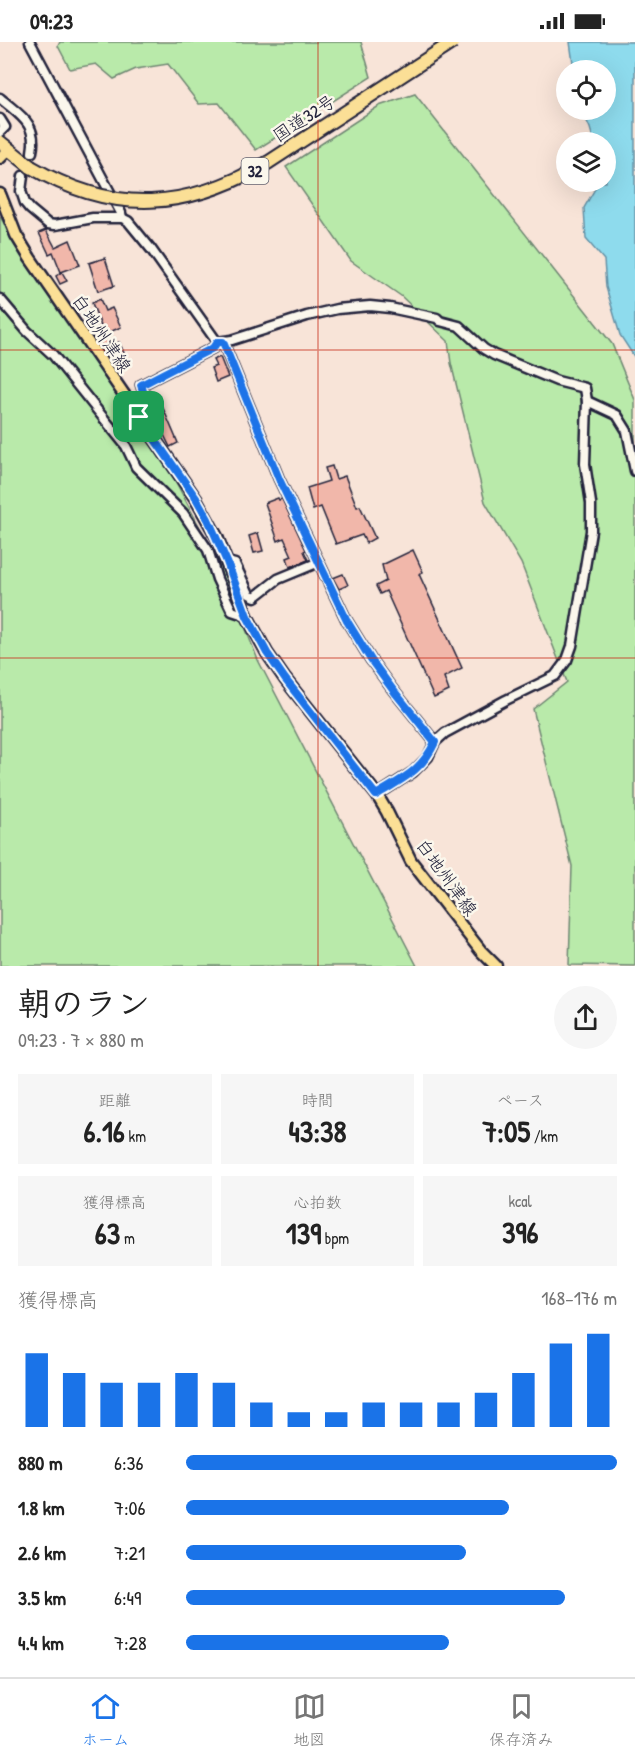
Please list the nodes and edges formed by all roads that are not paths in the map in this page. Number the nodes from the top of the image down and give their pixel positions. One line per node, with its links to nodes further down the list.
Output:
1 (30, 42): 10 (street)
2 (453, 42): 8 (highway, 国道32号 / 32, bridge)
3 (0, 98): 7 (street)
4 (0, 118): 5 (street)
5 (0, 132)
6 (3, 150): 8 (highway, 国道32号 / 32)
7 (32, 152)
8 (27, 171): 10 (street)
9 (0, 194): 14 (main road, 白地州津線)
10 (122, 218): 12 (street)
11 (0, 298): 18 (street)
12 (220, 342): 13 (street); 14 (street); 17 (street)
13 (587, 401): 15 (street); 19 (street)
14 (139, 417): 16 (main road, 白地州津線)
15 (635, 471)
16 (227, 562): 17 (street); 18 (main road, 白地州津線)
17 (319, 562): 19 (street)
18 (247, 616): 20 (main road, 白地州津線)
19 (435, 742): 20 (street)
20 (376, 795): 21 (main road, 白地州津線)
21 (496, 966)

